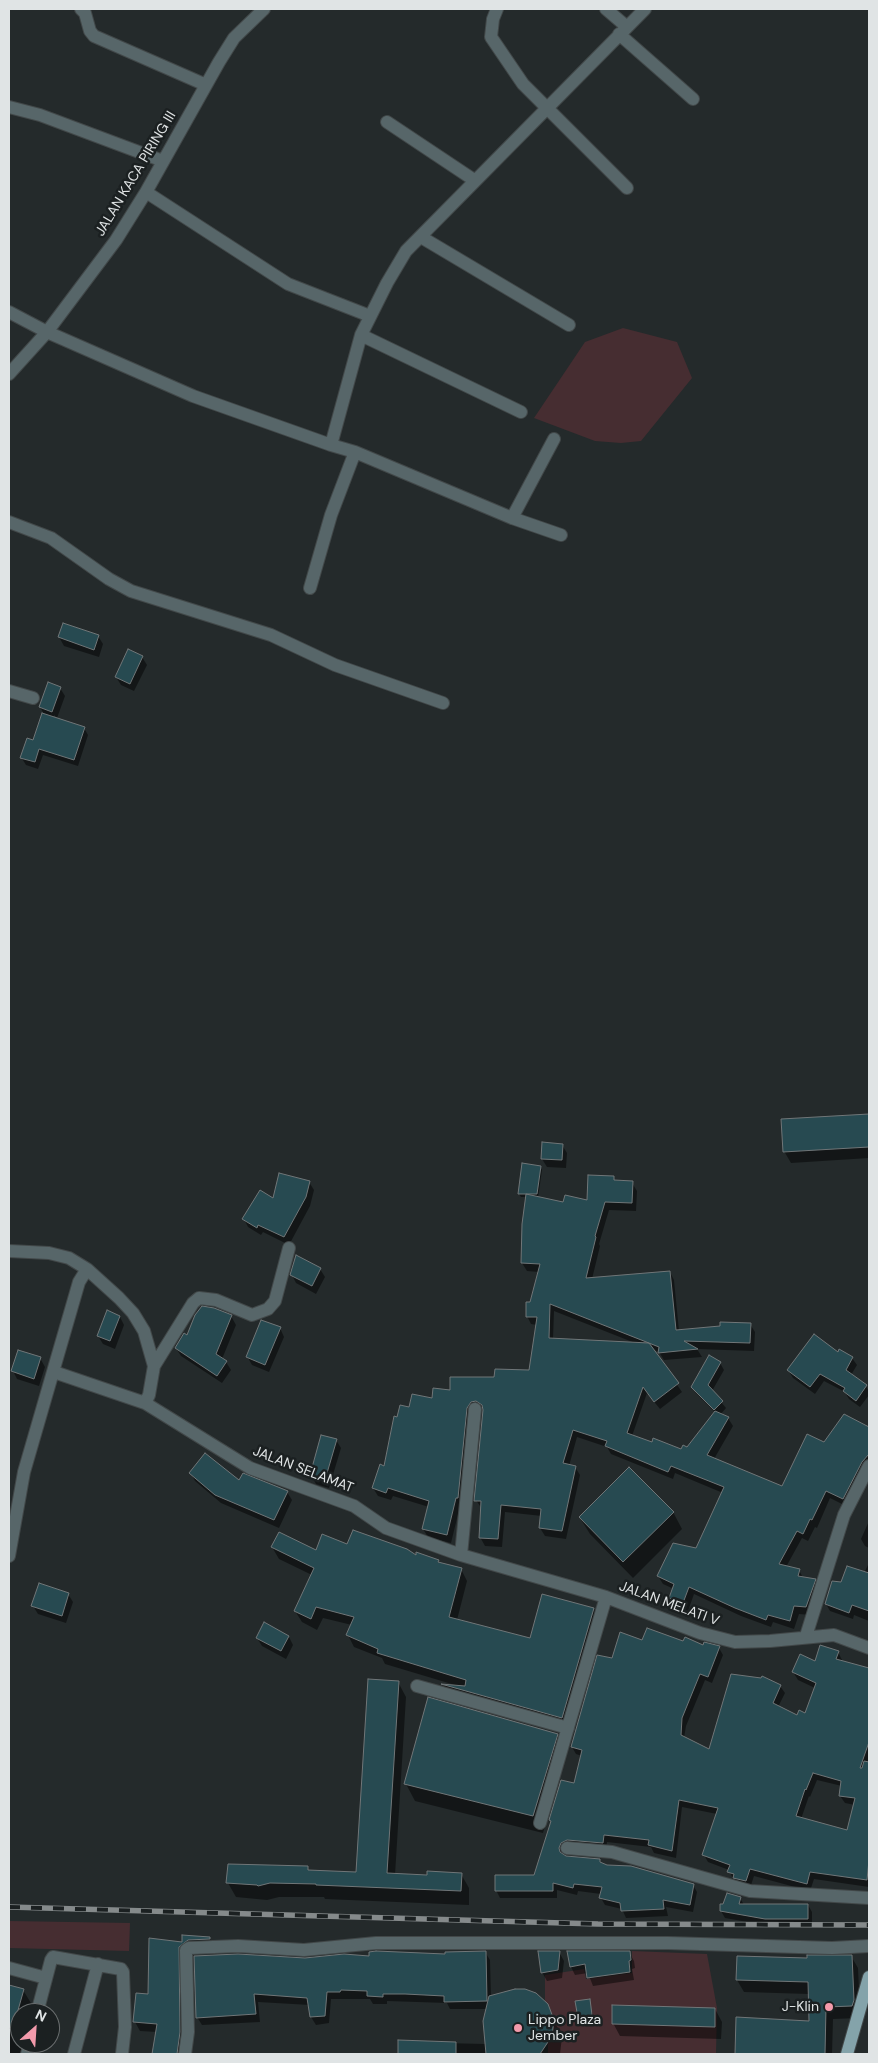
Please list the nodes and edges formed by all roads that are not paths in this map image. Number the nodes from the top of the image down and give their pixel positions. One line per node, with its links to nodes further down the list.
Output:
1 (81, 9): 7 (street)
2 (264, 9): 7 (street, JALAN KACA PIRING III)
3 (497, 9): 10 (street)
4 (606, 9): 6 (street)
5 (645, 9): 6 (street)
6 (623, 31): 8 (street); 10 (street)
7 (206, 85): 12 (street, JALAN KACA PIRING III)
8 (693, 99)
9 (9, 107): 12 (street)
10 (546, 107): 13 (street); 14 (street)
11 (387, 122): 13 (street)
12 (163, 161): 15 (street, JALAN KACA PIRING III)
13 (474, 180): 16 (street)
14 (627, 188)
15 (146, 192): 18 (street); 20 (street, JALAN KACA PIRING III)
16 (421, 237): 18 (street); 19 (street)
17 (9, 312): 20 (street)
18 (370, 316): 21 (street)
19 (569, 325)
20 (46, 332): 22 (street, JALAN KACA PIRING III); 25 (street)
21 (361, 335): 23 (street); 25 (street)
22 (9, 374)
23 (521, 412)
24 (554, 439): 27 (street)
25 (332, 445): 26 (street)
26 (355, 452): 27 (street); 30 (street)
27 (512, 518): 29 (street)
28 (9, 522): 33 (street)
29 (561, 535)
30 (310, 588)
31 (9, 691): 32 (street)
32 (33, 698)
33 (443, 703)
34 (289, 1248): 37 (street)
35 (9, 1251): 36 (street)
36 (87, 1269): 37 (street); 38 (street)
37 (154, 1366): 39 (street)
38 (54, 1372): 39 (street, JALAN SELAMAT); 43 (street)
39 (145, 1403): 42 (street, JALAN SELAMAT)
40 (475, 1409): 42 (street)
41 (869, 1466): 45 (street)
42 (462, 1555): 44 (street, JALAN MELATI V)
43 (9, 1556)
44 (606, 1597): 45 (street, JALAN MELATI V); 48 (street)
45 (806, 1636): 46 (street, JALAN MELATI V)
46 (869, 1648)
47 (417, 1686): 48 (street)
48 (568, 1728): 49 (street)
49 (540, 1823)
50 (567, 1848): 51 (street)
51 (869, 1898)
52 (869, 1946): 60 (street)
53 (98, 1964): 56 (street); 58 (street); 59 (street)
54 (9, 1968): 56 (street)
55 (869, 1977): 61 (main road)
56 (46, 1978): 57 (street)
57 (40, 2003)
58 (74, 2054)
59 (122, 2054)
60 (185, 2054)
61 (846, 2054)

